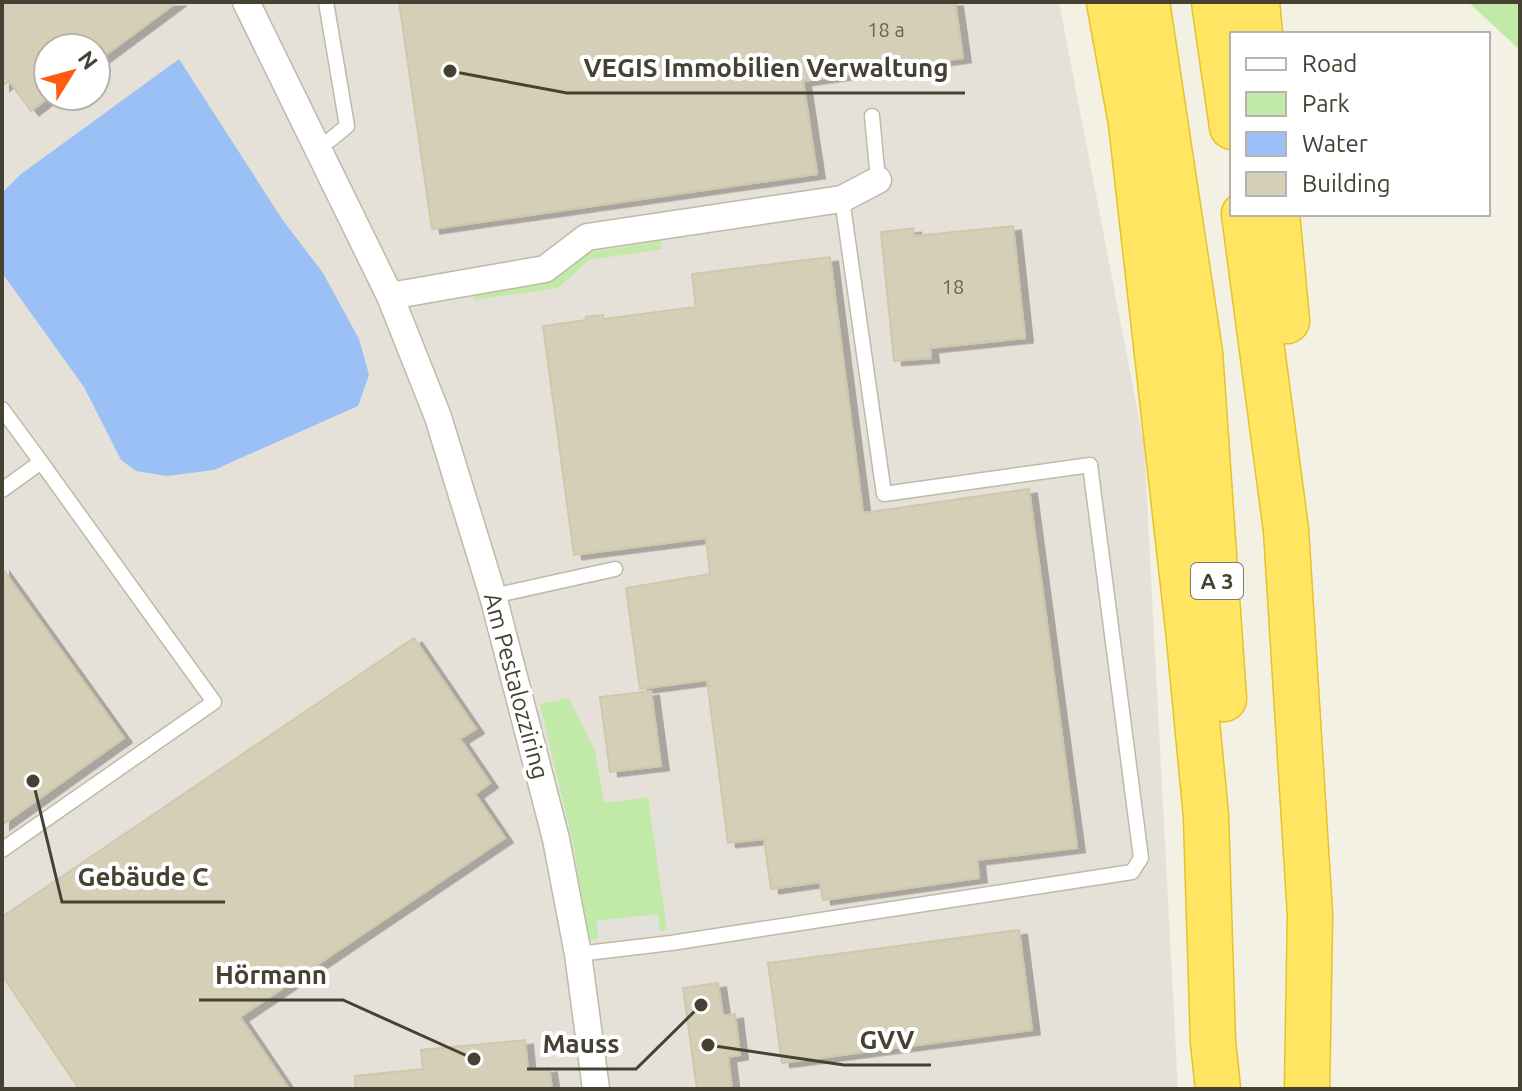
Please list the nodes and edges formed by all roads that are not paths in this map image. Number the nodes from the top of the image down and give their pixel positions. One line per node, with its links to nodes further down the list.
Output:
1 (246, 2): 11 (street, Am Pestalozziring)
2 (326, 2): 11 (lane)
3 (1084, 2): 16 (highway)
4 (1109, 2): 16 (highway)
5 (1147, 2): 28 (highway, A 3)
6 (1214, 2): 9 (highway)
7 (1257, 2): 8 (highway)
8 (1260, 32)
9 (1230, 113)
10 (872, 116): 12 (lane)
11 (316, 146): 17 (street, Am Pestalozziring)
12 (878, 180): 13 (street)
13 (842, 199): 17 (street); 25 (lane)
14 (1244, 216): 21 (highway)
15 (1277, 216): 21 (highway)
16 (1151, 291): 27 (highway)
17 (390, 296): 23 (street, Am Pestalozziring)
18 (2, 409): 19 (lane)
19 (41, 462): 20 (lane); 24 (lane)
20 (2, 490)
21 (1286, 530): 29 (highway)
22 (615, 569): 23 (lane)
23 (493, 596): 25 (street, Am Pestalozziring)
24 (2, 850)
25 (578, 954): 26 (street, Am Pestalozziring)
26 (596, 1089)
27 (1218, 1089)
28 (1235, 1089)
29 (1307, 1089)

